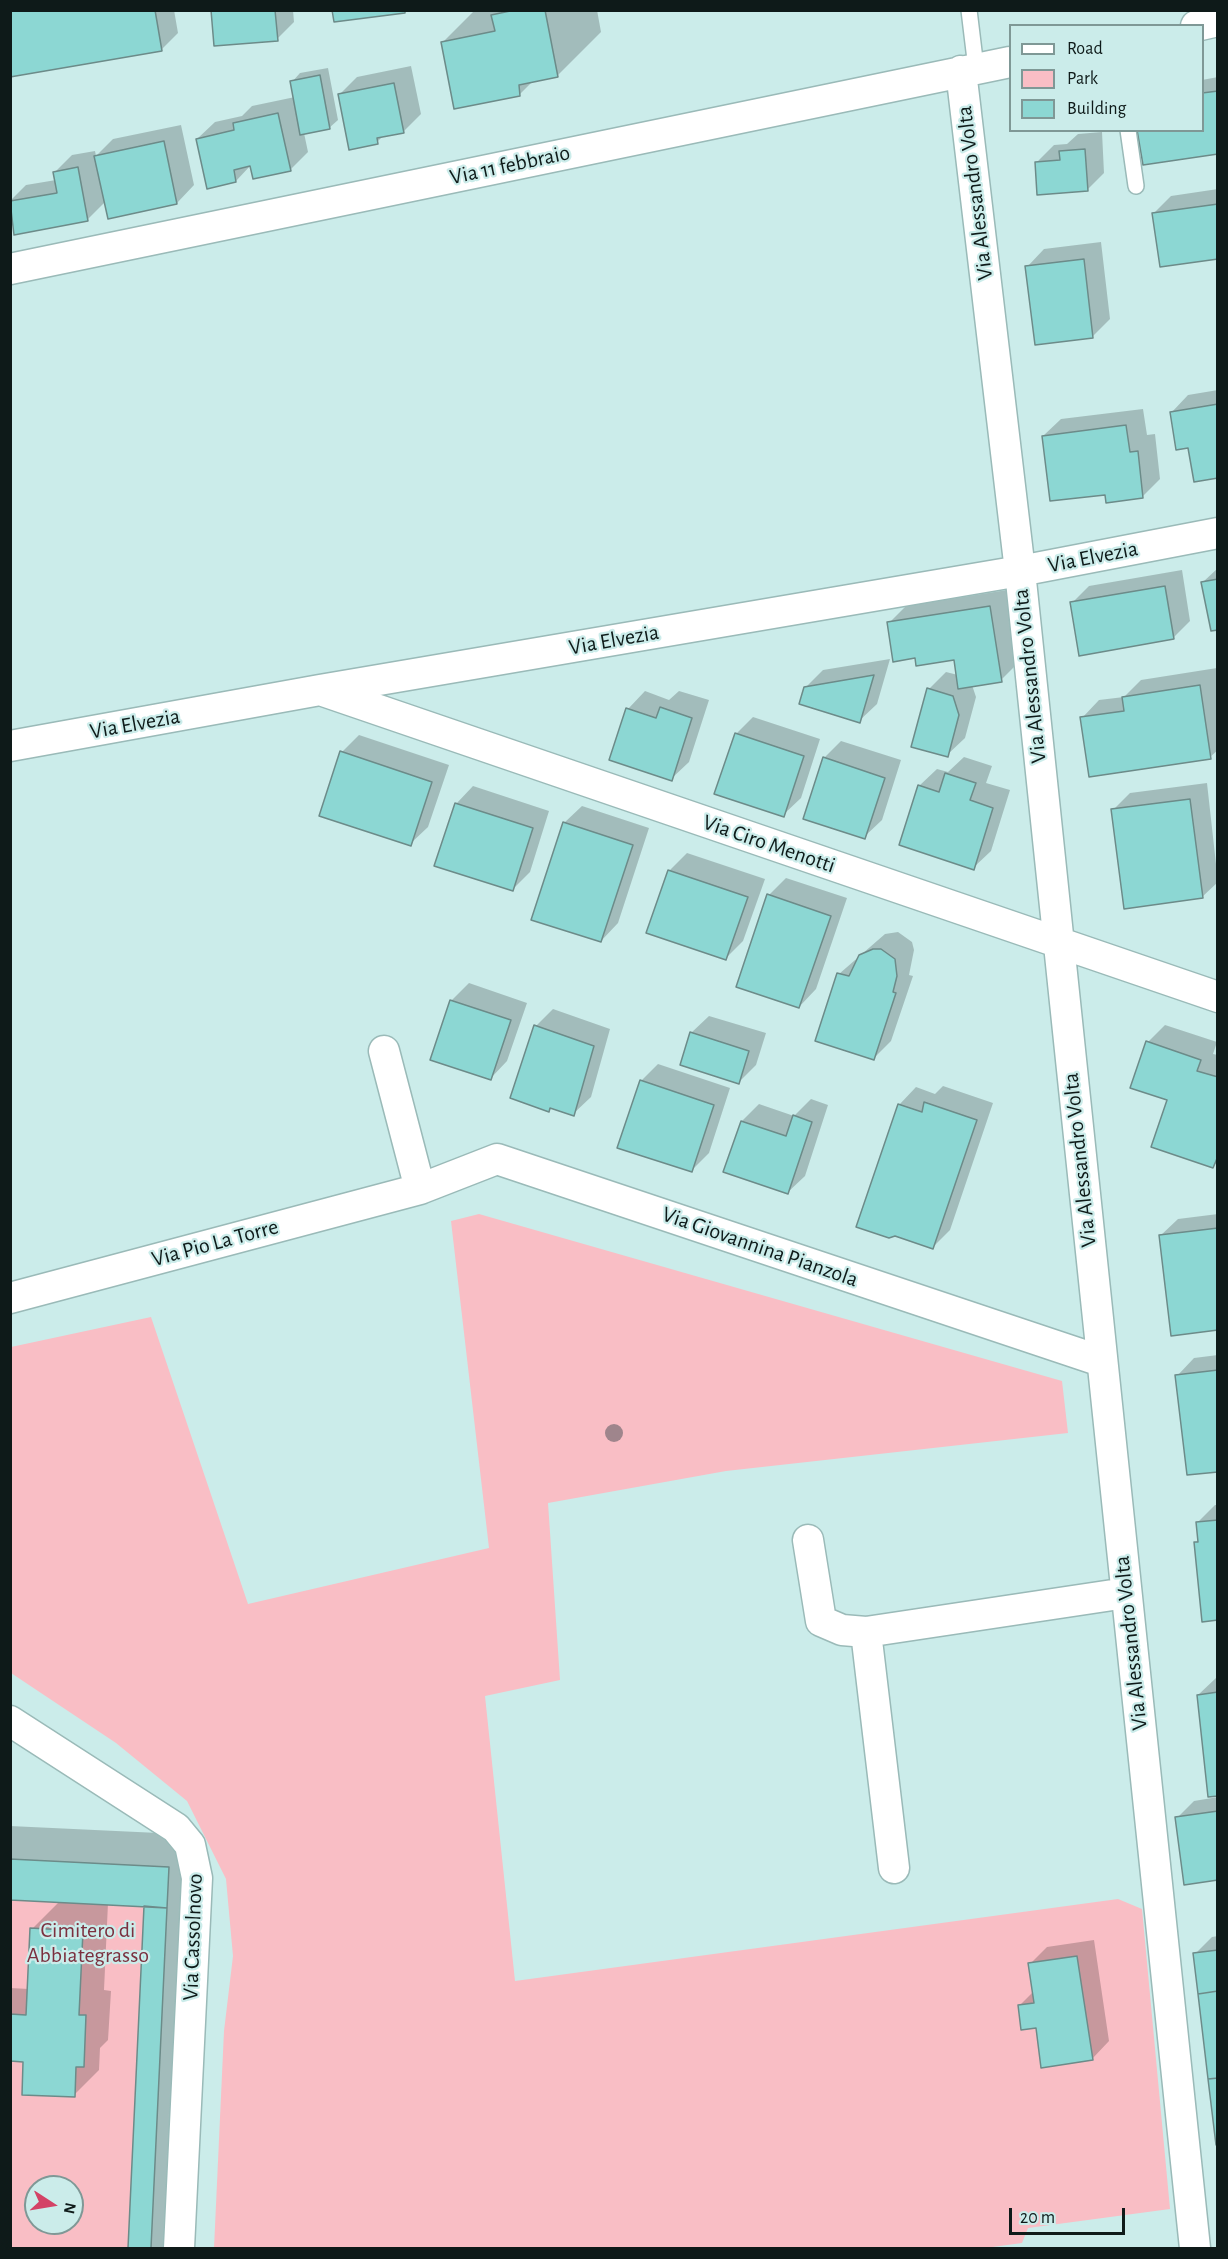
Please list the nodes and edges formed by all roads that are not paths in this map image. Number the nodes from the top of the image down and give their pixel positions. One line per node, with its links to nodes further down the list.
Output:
1 (969, 10): 3 (lane)
2 (1009, 62): 3 (street, Via 11 febbraio)
3 (968, 70): 6 (street, Via 11 febbraio); 8 (street, Via Alessandro Volta)
4 (1128, 132): 5 (lane)
5 (1136, 186)
6 (10, 269)
7 (1218, 533): 8 (street, Via Elvezia)
8 (1020, 571): 9 (street, Via Elvezia); 11 (street, Via Alessandro Volta)
9 (320, 690): 10 (street, Via Elvezia); 11 (street, Via Ciro Menotti)
10 (10, 746)
11 (1057, 944): 12 (street, Via Ciro Menotti); 16 (street, Via Alessandro Volta)
12 (1218, 997)
13 (384, 1051): 14 (street)
14 (420, 1189): 15 (street, Via Pio La Torre); 16 (street, Via Giovannina Pianzola)
15 (10, 1298)
16 (1101, 1361): 18 (street, Via Alessandro Volta)
17 (808, 1540): 19 (street)
18 (1126, 1593): 19 (street); 23 (street, Via Alessandro Volta)
19 (866, 1632): 21 (street)
20 (10, 1721): 22 (street, Via Cassolnovo)
21 (894, 1868)
22 (179, 2248)
23 (1195, 2248)

